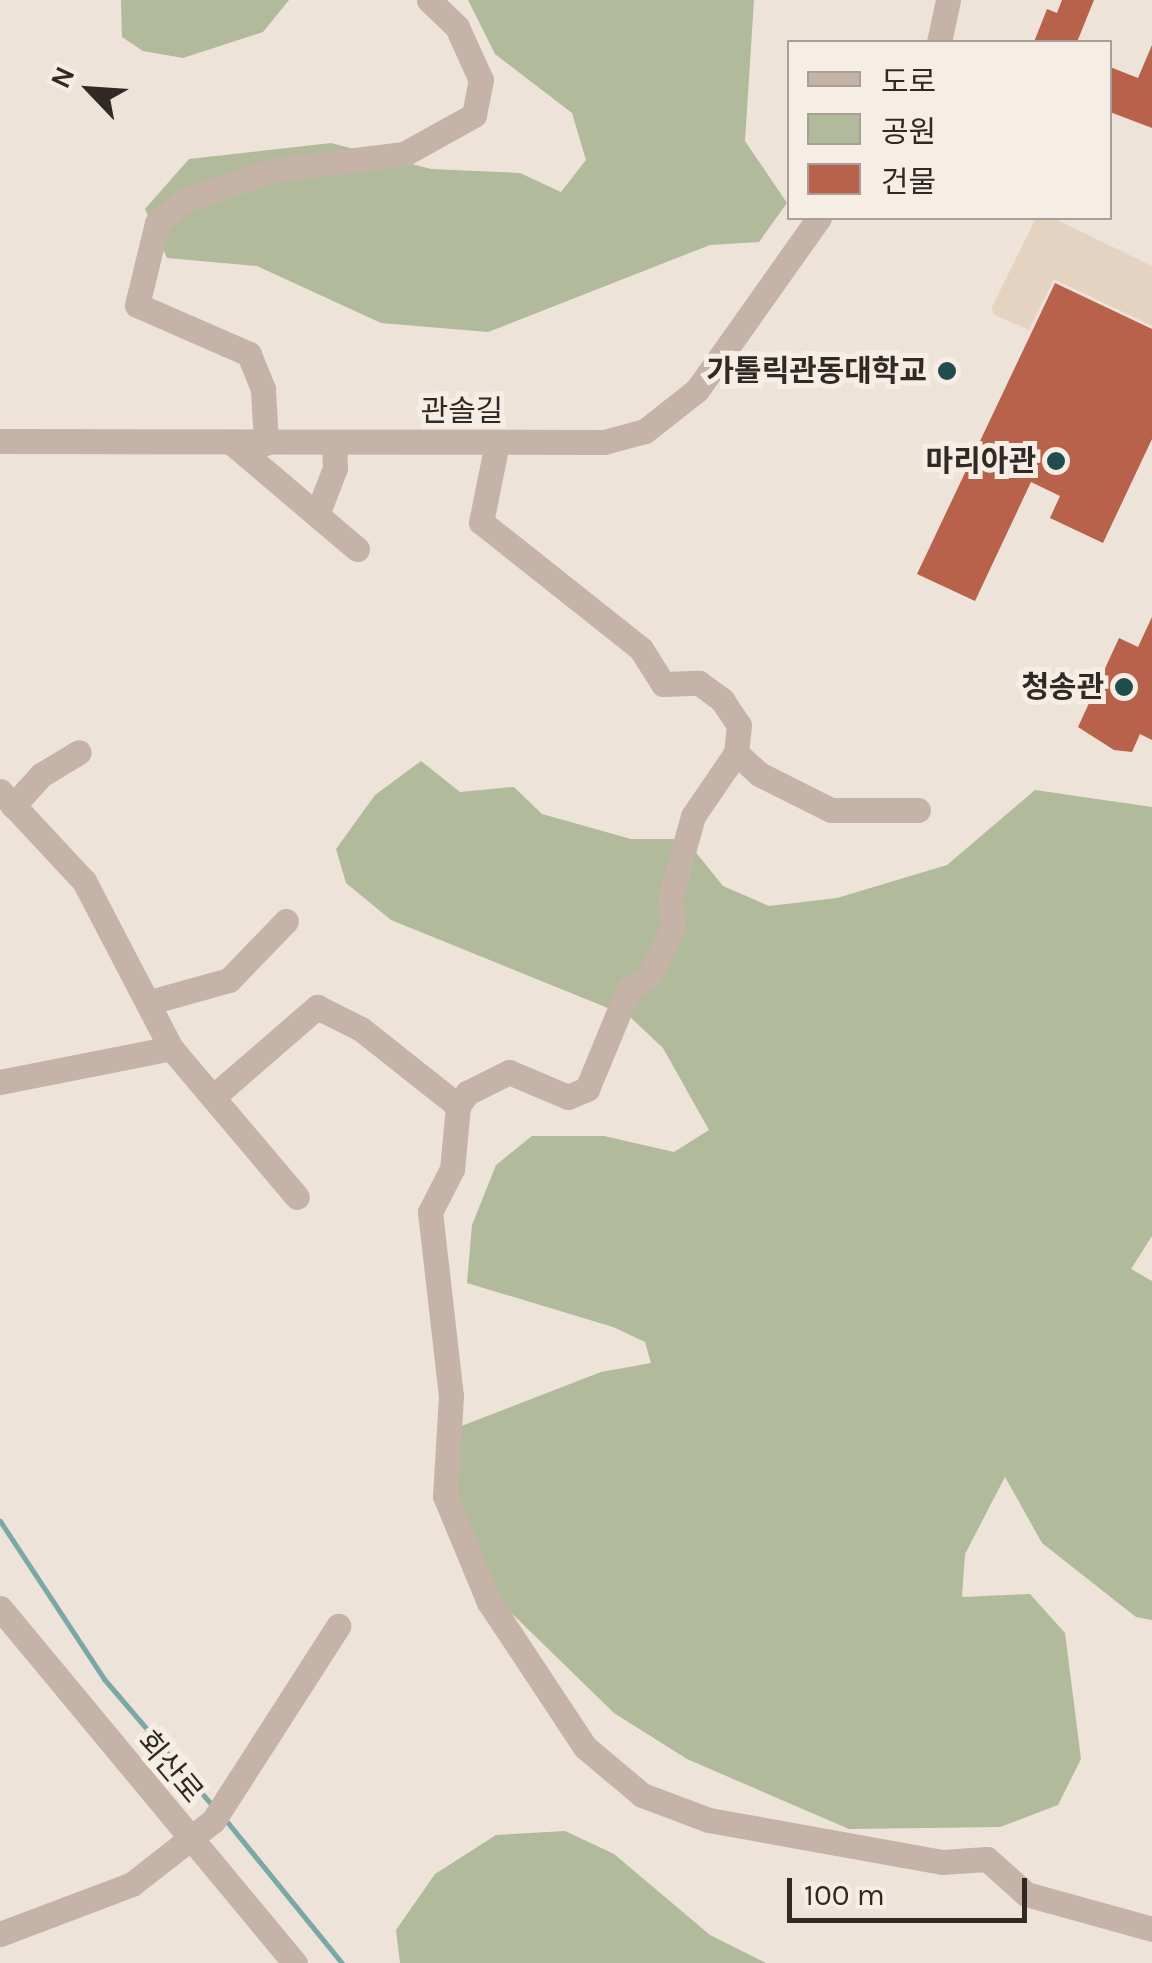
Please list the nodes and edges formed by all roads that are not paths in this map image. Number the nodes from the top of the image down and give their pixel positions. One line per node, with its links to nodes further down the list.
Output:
1 (429, 0): 6 (street)
2 (948, 0): 3 (street)
3 (939, 40)
4 (818, 220): 8 (street, 관솔길)
5 (0, 441): 7 (street, 관솔길)
6 (266, 442): 7 (street, 관솔길); 9 (street, 관솔길)
7 (232, 443): 10 (street)
8 (497, 443): 9 (street, 관솔길); 13 (street)
9 (334, 444): 10 (street)
10 (318, 512): 11 (street)
11 (357, 549)
12 (79, 752): 14 (street)
13 (736, 754): 15 (street); 21 (street)
14 (6, 799): 17 (street)
15 (918, 810)
16 (286, 921): 17 (street)
17 (150, 1002): 18 (street)
18 (171, 1048): 19 (street); 20 (street)
19 (0, 1082)
20 (213, 1097): 21 (street); 22 (street)
21 (458, 1106): 26 (street)
22 (297, 1196)
23 (0, 1608): 25 (street, 회산로)
24 (338, 1626): 25 (street)
25 (190, 1840): 27 (street); 28 (street, 회산로)
26 (1152, 1929)
27 (0, 1934)
28 (295, 1963)

